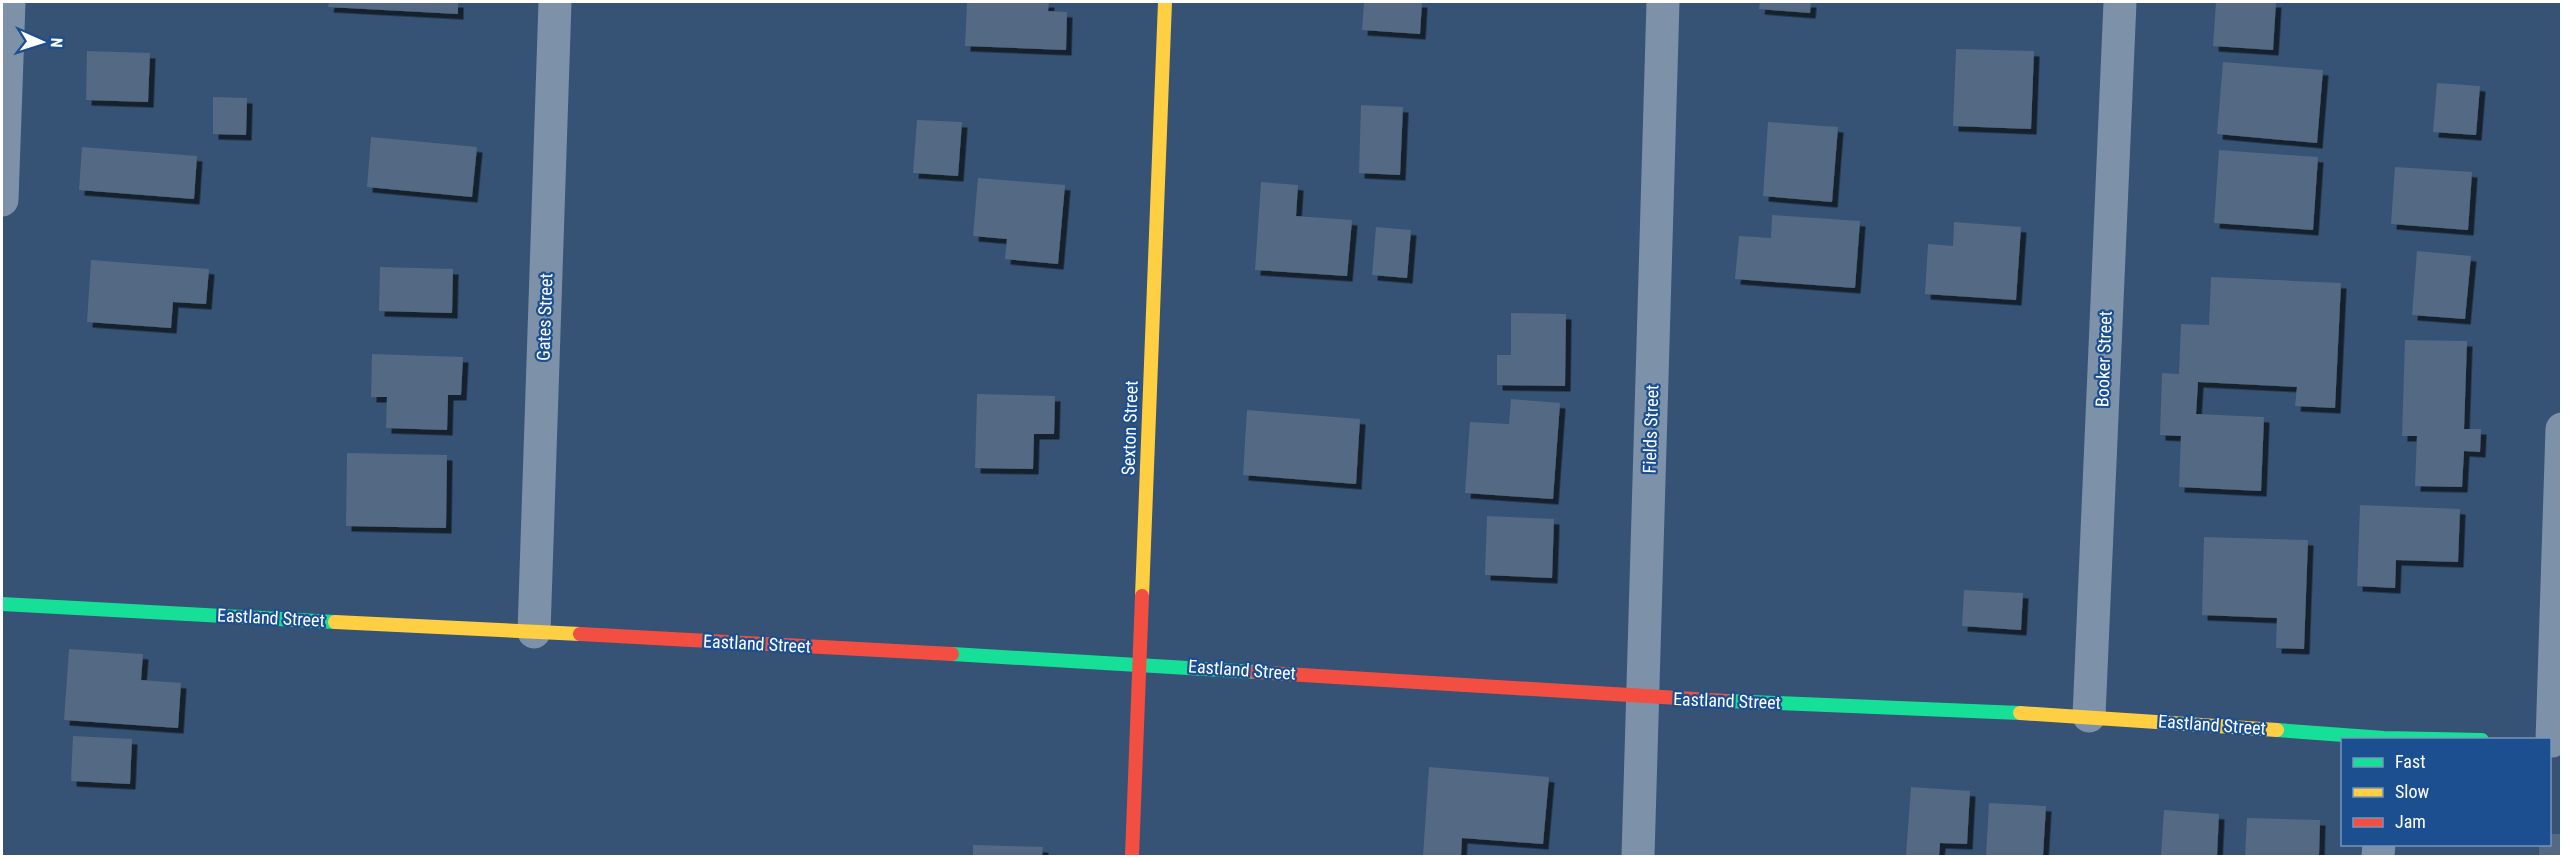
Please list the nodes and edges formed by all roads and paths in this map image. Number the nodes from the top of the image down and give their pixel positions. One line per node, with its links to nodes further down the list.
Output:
1 (9, 2): 6 (street)
2 (555, 2): 9 (street, Gates Street)
3 (1165, 2): 10 (street, Sexton Street)
4 (1663, 2): 11 (street, Fields Street)
5 (2120, 2): 12 (street, Booker Street)
6 (2, 200)
7 (2562, 429): 14 (street)
8 (2, 604): 9 (street, Eastland Street)
9 (534, 632): 10 (street, Eastland Street)
10 (1139, 663): 11 (street, Eastland Street); 15 (street, Sexton Street)
11 (1643, 698): 12 (street, Eastland Street); 16 (street, Fields Street)
12 (2089, 716): 13 (street, Eastland Street)
13 (2371, 738)
14 (2554, 741)
15 (1132, 856)
16 (1638, 856)

